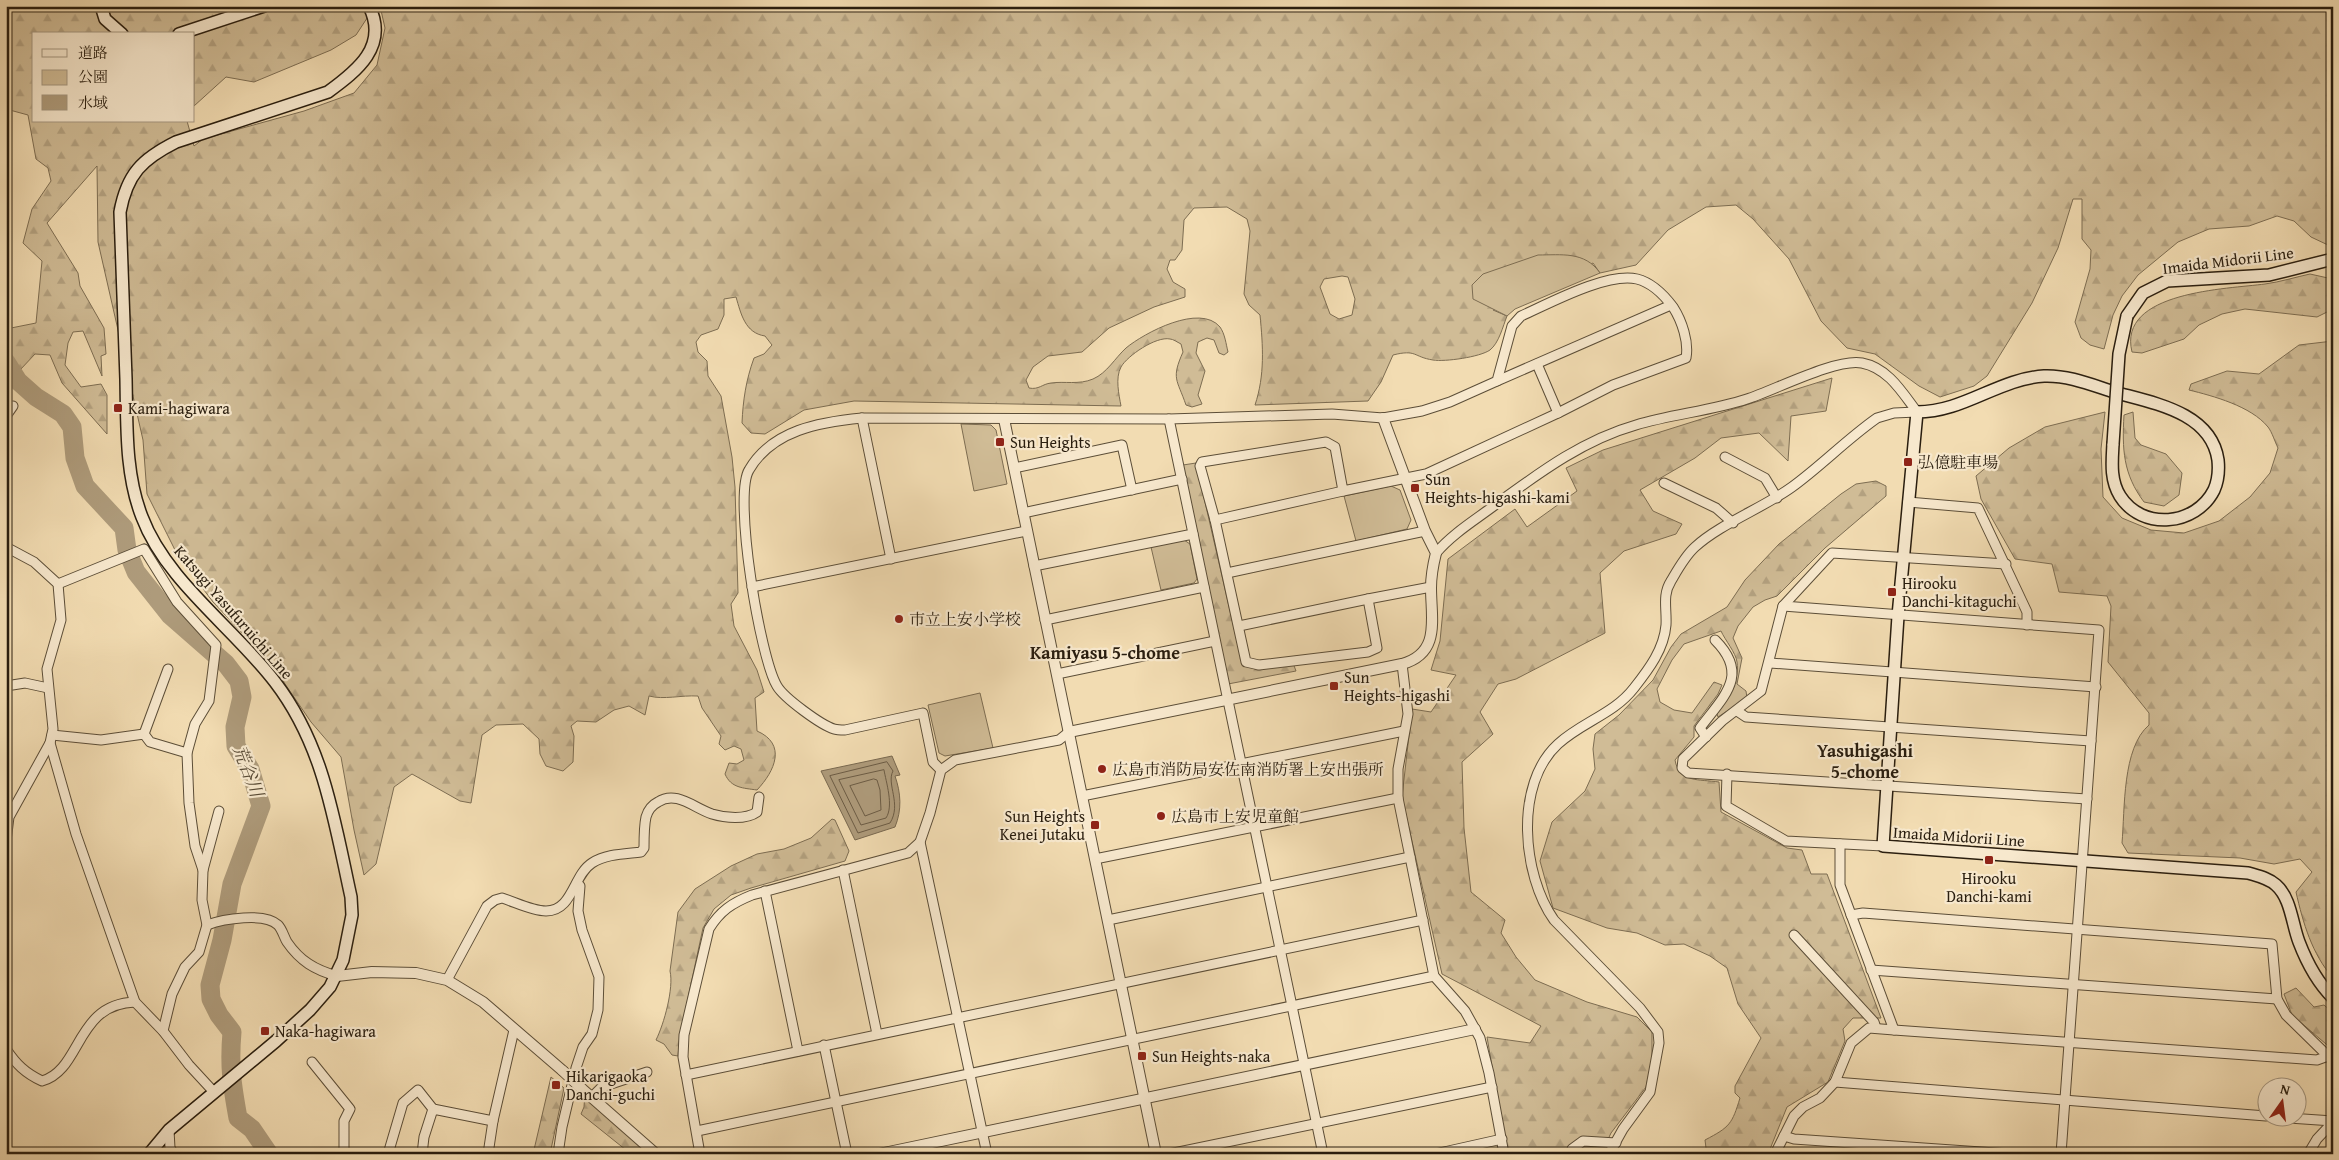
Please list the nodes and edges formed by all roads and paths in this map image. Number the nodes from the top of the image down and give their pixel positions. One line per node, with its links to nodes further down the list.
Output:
1 (101, 6): 4 (main road)
2 (264, 6): 5 (main road)
3 (369, 6): 100 (main road, Katsugi Yasufuruichi Line)
4 (120, 32)
5 (185, 32)
6 (2333, 258): 11 (main road, Imaida Midorii Line, bridge)
7 (1672, 305): 8 (street); 9 (street); 12 (street)
8 (1537, 364): 9 (street); 12 (street)
9 (1497, 382): 15 (street)
10 (13, 406): 13 (street)
11 (1917, 412): 25 (street); 26 (main road, Imaida Midorii Line); 34 (street)
12 (1558, 413): 20 (street)
13 (6, 416)
14 (862, 418): 16 (street); 35 (street); 41 (street)
15 (1384, 418): 17 (street); 20 (street)
16 (1004, 419): 17 (street); 19 (street)
17 (1169, 419): 21 (street)
18 (1725, 458): 25 (street)
19 (1014, 468): 23 (street); 27 (street)
20 (1406, 477): 24 (street); 31 (street)
21 (1182, 479): 23 (street); 32 (street)
22 (1664, 482): 29 (street)
23 (1132, 490): 27 (street)
24 (1343, 491): 28 (street); 28 (street)
25 (1776, 498): 29 (street)
26 (1908, 502): 36 (main road, Imaida Midorii Line); 37 (street)
27 (1023, 513): 30 (street)
28 (1216, 520): 39 (street)
29 (1733, 523): 145 (street)
30 (1026, 531): 35 (street); 38 (street)
31 (1425, 531): 34 (street); 39 (street)
32 (1193, 534): 38 (street); 42 (street)
33 (6, 547): 40 (street)
34 (1436, 553): 43 (street)
35 (891, 559): 41 (street)
36 (1903, 559): 37 (street); 45 (street); 46 (main road, Imaida Midorii Line)
37 (2006, 564): 48 (street)
38 (1034, 566): 47 (street)
39 (1227, 573): 49 (street)
40 (58, 584): 59 (street); 69 (street)
41 (752, 587): 71 (street)
42 (1204, 587): 47 (street); 51 (street)
43 (1431, 587): 44 (street); 53 (street)
44 (1368, 600): 49 (street); 49 (street)
45 (1783, 606): 46 (street); 52 (street)
46 (1898, 616): 48 (street); 55 (main road, Imaida Midorii Line)
47 (1045, 620): 56 (street)
48 (2027, 625): 58 (street)
49 (1239, 626)
50 (1715, 640): 66 (street)
51 (1215, 642): 56 (street); 60 (street)
52 (1770, 663): 55 (street); 61 (street)
53 (1402, 664): 60 (street); 63 (street)
54 (168, 669): 65 (street)
55 (1894, 672): 58 (street); 62 (main road, Imaida Midorii Line)
56 (1057, 674): 64 (street)
57 (6, 686): 59 (street)
58 (2096, 687): 68 (street)
59 (48, 688): 67 (street)
60 (1227, 700): 64 (street); 70 (street)
61 (1737, 711): 62 (street); 66 (street)
62 (1891, 728): 68 (street); 73 (main road, Imaida Midorii Line)
63 (1404, 730): 70 (street); 76 (street)
64 (1069, 732): 71 (street); 74 (street)
65 (144, 734): 67 (street); 69 (street)
66 (1706, 737): 72 (street)
67 (51, 739): 80 (street); 107 (street)
68 (2091, 741): 77 (street)
69 (187, 753): 87 (street)
70 (1240, 764): 74 (street); 79 (street)
71 (941, 770): 81 (street)
72 (1727, 774): 73 (street); 82 (street)
73 (1886, 784): 77 (street); 83 (main road, Imaida Midorii Line)
74 (1082, 796): 85 (street)
75 (759, 797): 89 (street)
76 (1398, 798): 79 (street); 84 (street)
77 (2087, 799): 86 (street)
78 (219, 810): 87 (street)
79 (1254, 827): 85 (street); 90 (street)
80 (6, 841)
81 (920, 842): 88 (street); 109 (street)
82 (1840, 844): 83 (street); 92 (street)
83 (1883, 846): 86 (main road, Imaida Midorii Line)
84 (1410, 857): 90 (street); 94 (street)
85 (1095, 860): 93 (street)
86 (2083, 861): 96 (street); 105 (main road, Imaida Midorii Line)
87 (204, 870): 95 (street)
88 (843, 870): 91 (street); 115 (street)
89 (577, 883): 102 (street); 153 (street)
90 (1267, 887): 93 (street); 98 (street)
91 (765, 891): 120 (street); 126 (street)
92 (1851, 915): 96 (street); 99 (street)
93 (1108, 920): 103 (street)
94 (1423, 920): 98 (street); 101 (street)
95 (207, 925): 100 (street); 114 (street)
96 (2078, 930): 104 (street); 106 (street)
97 (1794, 935): 110 (street)
98 (1280, 950): 103 (street); 108 (street)
99 (1871, 970): 104 (street); 113 (street)
100 (337, 976): 102 (street); 129 (main road, Katsugi Yasufuruichi Line)
101 (1434, 976): 108 (street); 111 (street)
102 (447, 980): 112 (street)
103 (1120, 983): 109 (street); 116 (street)
104 (2073, 986): 106 (street); 117 (street)
105 (2333, 998)
106 (2277, 999): 121 (street)
107 (135, 1002): 114 (street); 119 (street)
108 (1292, 1006): 116 (street); 123 (street)
109 (958, 1017): 115 (street); 125 (street)
110 (1876, 1028): 113 (street); 127 (street)
111 (1475, 1029): 123 (street); 128 (street)
112 (514, 1030): 130 (street, bridge); 137 (street)
113 (1894, 1030): 117 (street)
114 (163, 1031): 129 (street)
115 (877, 1034): 118 (street)
116 (1132, 1039): 125 (street); 131 (street)
117 (2069, 1044): 121 (street); 132 (street)
118 (824, 1046): 120 (street); 133 (street)
119 (6, 1049)
120 (798, 1051): 126 (street)
121 (2330, 1058)
122 (312, 1062): 149 (street)
123 (1304, 1064): 131 (street); 139 (street)
124 (647, 1072): 130 (street)
125 (970, 1073): 133 (street); 142 (street)
126 (686, 1075): 141 (street)
127 (1836, 1082): 132 (street); 143 (street)
128 (1492, 1087): 139 (street); 144 (street)
129 (216, 1089): 140 (main road, Katsugi Yasufuruichi Line)
130 (592, 1097): 154 (street)
131 (1144, 1098): 142 (street); 159 (street)
132 (2065, 1100): 135 (street); 168 (street)
133 (836, 1101): 141 (street); 156 (street)
134 (433, 1109): 137 (street); 150 (street); 151 (street)
135 (2256, 1115)
136 (2306, 1119): 138 (street)
137 (493, 1121): 152 (street)
138 (2333, 1121): 169 (street)
139 (1316, 1123): 146 (street); 161 (street)
140 (169, 1130): 147 (main road, Katsugi Yasufuruichi Line); 148 (street)
141 (697, 1131): 155 (street)
142 (982, 1132): 157 (street); 158 (street)
143 (1784, 1136): 166 (street); 167 (street)
144 (1502, 1139): 162 (street); 163 (street)
145 (1616, 1142): 164 (street); 165 (street)
146 (1213, 1149): 160 (street)
147 (149, 1154)
148 (174, 1154)
149 (344, 1154)
150 (388, 1154)
151 (422, 1154)
152 (488, 1154)
153 (558, 1154)
154 (656, 1154)
155 (700, 1154)
156 (847, 1154)
157 (879, 1154)
158 (987, 1154)
159 (1156, 1154)
160 (1168, 1154)
161 (1323, 1154)
162 (1435, 1154)
163 (1504, 1154)
164 (1571, 1154)
165 (1610, 1154)
166 (1775, 1154)
167 (2010, 1154)
168 (2061, 1154)
169 (2308, 1154)

